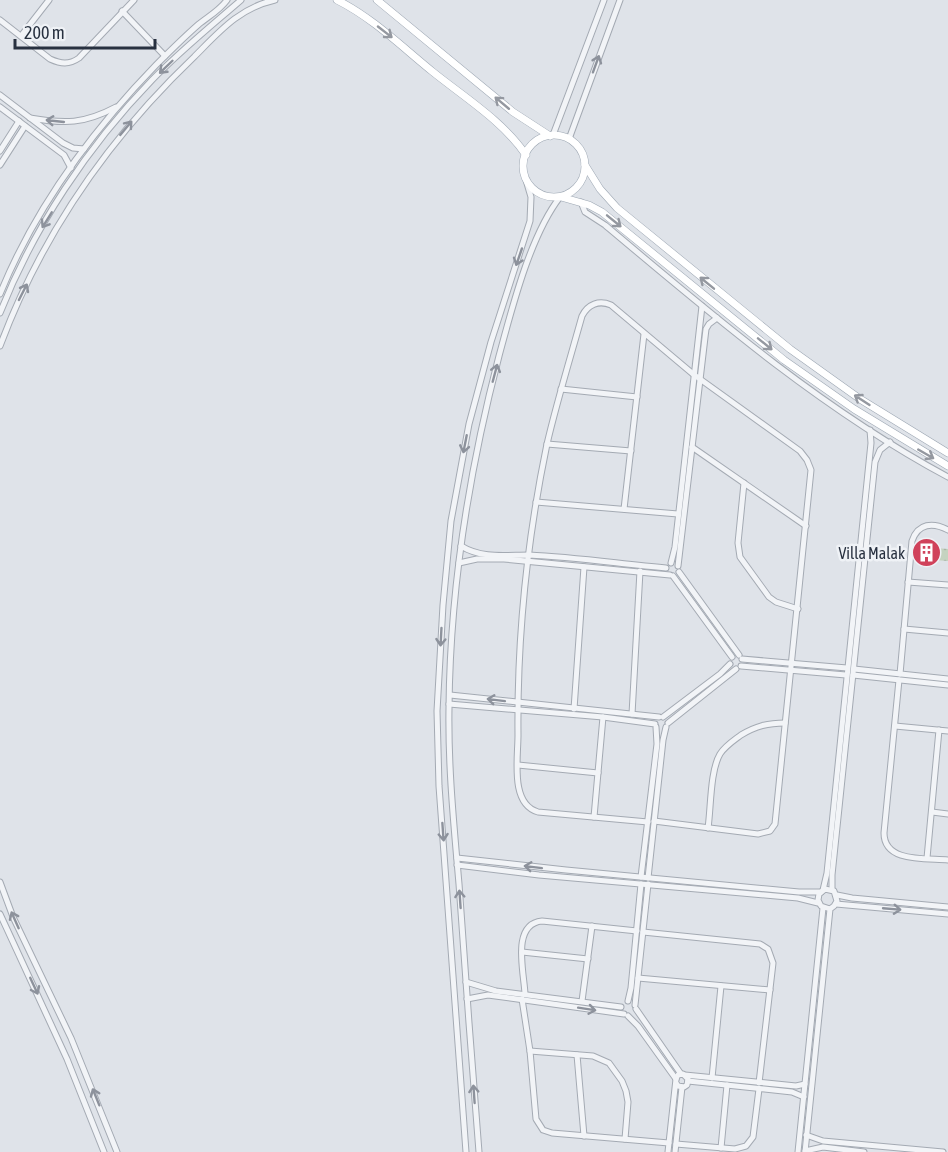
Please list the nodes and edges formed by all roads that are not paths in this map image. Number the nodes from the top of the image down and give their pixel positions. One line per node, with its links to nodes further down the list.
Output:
1 (49, 0): 16 (street)
2 (134, 0): 11 (street)
3 (226, 0): 10 (street)
4 (241, 0): 12 (street)
5 (275, 0): 15 (street)
6 (337, 0): 32 (main road, one-way to 32)
7 (377, 0): 26 (main road, one-way to 7)
8 (604, 0): 18 (street)
9 (620, 0): 19 (street, one-way to 9)
10 (220, 8): 12 (street); 17 (street)
11 (122, 11): 16 (street); 17 (street)
12 (225, 14): 14 (street)
13 (0, 20): 16 (street)
14 (212, 25): 15 (street); 46 (street, one-way to 46)
15 (218, 33): 49 (street, one-way to 15)
16 (21, 36)
17 (165, 56): 21 (street)
18 (571, 88): 19 (street); 26 (street)
19 (586, 92): 27 (street)
20 (0, 95): 23 (street)
21 (120, 105): 23 (street, one-way to 23); 29 (street)
22 (0, 107): 24 (street)
23 (29, 118): 28 (street)
24 (19, 121): 25 (street); 30 (street)
25 (25, 126): 31 (street); 33 (street)
26 (552, 136): 27 (main road); 32 (main road)
27 (569, 139): 34 (main road)
28 (67, 146): 29 (street); 31 (street)
29 (84, 149): 35 (street)
30 (0, 151)
31 (62, 153): 35 (street)
32 (526, 155): 36 (main road)
33 (0, 165)
34 (585, 165): 37 (main road); 59 (main road, one-way to 34)
35 (71, 168): 43 (street)
36 (526, 180): 37 (main road); 39 (street)
37 (561, 197): 38 (main road); 40 (street)
38 (581, 202): 44 (street); 45 (main road, one-way to 45)
39 (528, 229): 40 (street); 41 (street, one-way to 41)
40 (539, 233): 42 (street)
41 (512, 275): 42 (street); 63 (street, one-way to 63)
42 (523, 279): 64 (street, one-way to 42)
43 (0, 294)
44 (702, 306): 47 (street); 50 (street)
45 (717, 306): 47 (main road); 60 (main road, one-way to 60)
46 (0, 313)
47 (714, 316): 51 (street); 54 (street)
48 (644, 334): 50 (street); 52 (street); 53 (street)
49 (0, 346)
50 (693, 374): 51 (street); 67 (street)
51 (700, 380): 57 (street); 70 (street)
52 (561, 389): 53 (street); 56 (street)
53 (637, 397): 58 (street)
54 (870, 430): 55 (street); 81 (street)
55 (890, 442): 61 (street); 81 (street)
56 (547, 444): 58 (street); 65 (street)
57 (692, 447): 62 (street); 78 (street)
58 (631, 451): 66 (street)
59 (948, 453)
60 (948, 466)
61 (948, 477)
62 (744, 483): 70 (street); 82 (street)
63 (455, 497): 64 (street); 68 (street)
64 (468, 498): 69 (street)
65 (536, 502): 66 (street); 73 (street)
66 (624, 509): 67 (street)
67 (678, 514): 75 (street)
68 (452, 522): 69 (street); 134 (street, one-way to 134)
69 (465, 523): 72 (street)
70 (806, 526): 82 (street)
71 (948, 530): 79 (street)
72 (461, 546): 73 (street); 74 (street)
73 (528, 558): 74 (street); 75 (street); 76 (street); 95 (street)
74 (459, 563): 94 (street)
75 (669, 565): 78 (street); 78 (street)
76 (584, 567): 77 (street); 97 (street)
77 (640, 571): 78 (street); 99 (street)
78 (675, 572): 83 (street)
79 (908, 582): 80 (street); 84 (street)
80 (948, 585)
81 (857, 604): 90 (street)
82 (798, 609): 89 (street)
83 (713, 624): 86 (street); 87 (street)
84 (904, 629): 85 (street); 91 (street)
85 (948, 633)
86 (732, 657): 87 (street); 88 (street)
87 (740, 662): 88 (street); 89 (street); 103 (street)
88 (730, 664): 101 (street)
89 (791, 667): 90 (street); 102 (street)
90 (850, 672): 91 (street); 108 (street)
91 (899, 677): 92 (street); 93 (street); 105 (street)
92 (948, 679)
93 (948, 685)
94 (450, 695): 95 (street, one-way to 94); 96 (street)
95 (518, 703): 97 (street); 98 (street)
96 (449, 704): 98 (street); 116 (street)
97 (574, 709): 99 (street)
98 (518, 710): 100 (street); 109 (street)
99 (632, 714): 101 (street)
100 (603, 717): 104 (street); 110 (street)
101 (661, 717): 103 (street); 104 (street)
102 (785, 723): 115 (street); 115 (street)
103 (667, 725): 104 (street); 114 (street)
104 (656, 726): 114 (street)
105 (895, 726): 106 (street); 117 (street)
106 (939, 730): 107 (street); 111 (street)
107 (948, 731)
108 (842, 746): 124 (street); 125 (street)
109 (518, 765): 110 (street); 113 (street)
110 (598, 773): 113 (street)
111 (932, 812): 112 (street); 117 (street)
112 (948, 814)
113 (594, 817): 114 (street)
114 (651, 820): 115 (street); 121 (street)
115 (708, 828)
116 (457, 858): 119 (street); 120 (street, one-way to 116)
117 (927, 858): 118 (street)
118 (948, 860)
119 (457, 865): 120 (street); 133 (street, one-way to 119)
120 (565, 874): 121 (street)
121 (645, 881): 123 (street); 132 (street)
122 (0, 882): 171 (street, one-way to 122)
123 (741, 890): 124 (street); 127 (street)
124 (822, 891): 125 (street); 127 (street)
125 (834, 892): 126 (street); 128 (street)
126 (836, 904): 127 (street); 130 (street, one-way to 130)
127 (824, 906): 152 (street)
128 (948, 907)
129 (0, 914): 170 (street, one-way to 170)
130 (948, 914)
131 (592, 926): 132 (street); 135 (street); 136 (street)
132 (640, 931): 137 (street); 143 (street)
133 (463, 947): 134 (street); 138 (street)
134 (452, 948): 139 (street)
135 (522, 952): 136 (street); 144 (street)
136 (588, 959): 146 (street)
137 (637, 963): 140 (street); 147 (street)
138 (465, 972): 139 (street); 141 (street)
139 (453, 974): 172 (street)
140 (638, 978): 142 (street); 150 (street)
141 (466, 982): 144 (street); 145 (street)
142 (722, 986): 143 (street); 156 (street)
143 (770, 990): 161 (street)
144 (523, 997): 145 (street); 148 (street); 153 (street)
145 (467, 999): 173 (street, one-way to 145)
146 (582, 1000): 148 (street); 149 (street)
147 (628, 1001): 149 (street); 150 (street)
148 (561, 1002): 151 (street, one-way to 151)
149 (621, 1007): 151 (street)
150 (635, 1007): 151 (street); 155 (street)
151 (626, 1015): 157 (street)
152 (815, 1022): 159 (street); 164 (street)
153 (530, 1051): 154 (street); 165 (street)
154 (577, 1054): 165 (street); 166 (street)
155 (683, 1075): 156 (street); 157 (street); 158 (street)
156 (712, 1078): 161 (street)
157 (676, 1081): 162 (street); 167 (street)
158 (688, 1081): 160 (street); 162 (street)
159 (805, 1084): 161 (street); 163 (street)
160 (727, 1085): 161 (street); 168 (street)
161 (759, 1086): 163 (street); 168 (street)
162 (682, 1087): 167 (street)
163 (804, 1097): 176 (street)
164 (806, 1135): 169 (street); 176 (street)
165 (584, 1136): 166 (street)
166 (625, 1139): 167 (street)
167 (672, 1143): 168 (street); 174 (street); 175 (street)
168 (721, 1148)
169 (878, 1149): 178 (street)
170 (104, 1152)
171 (117, 1152)
172 (466, 1152)
173 (479, 1152)
174 (668, 1152)
175 (675, 1152)
176 (803, 1152): 177 (street)
177 (864, 1152)
178 (943, 1152)

